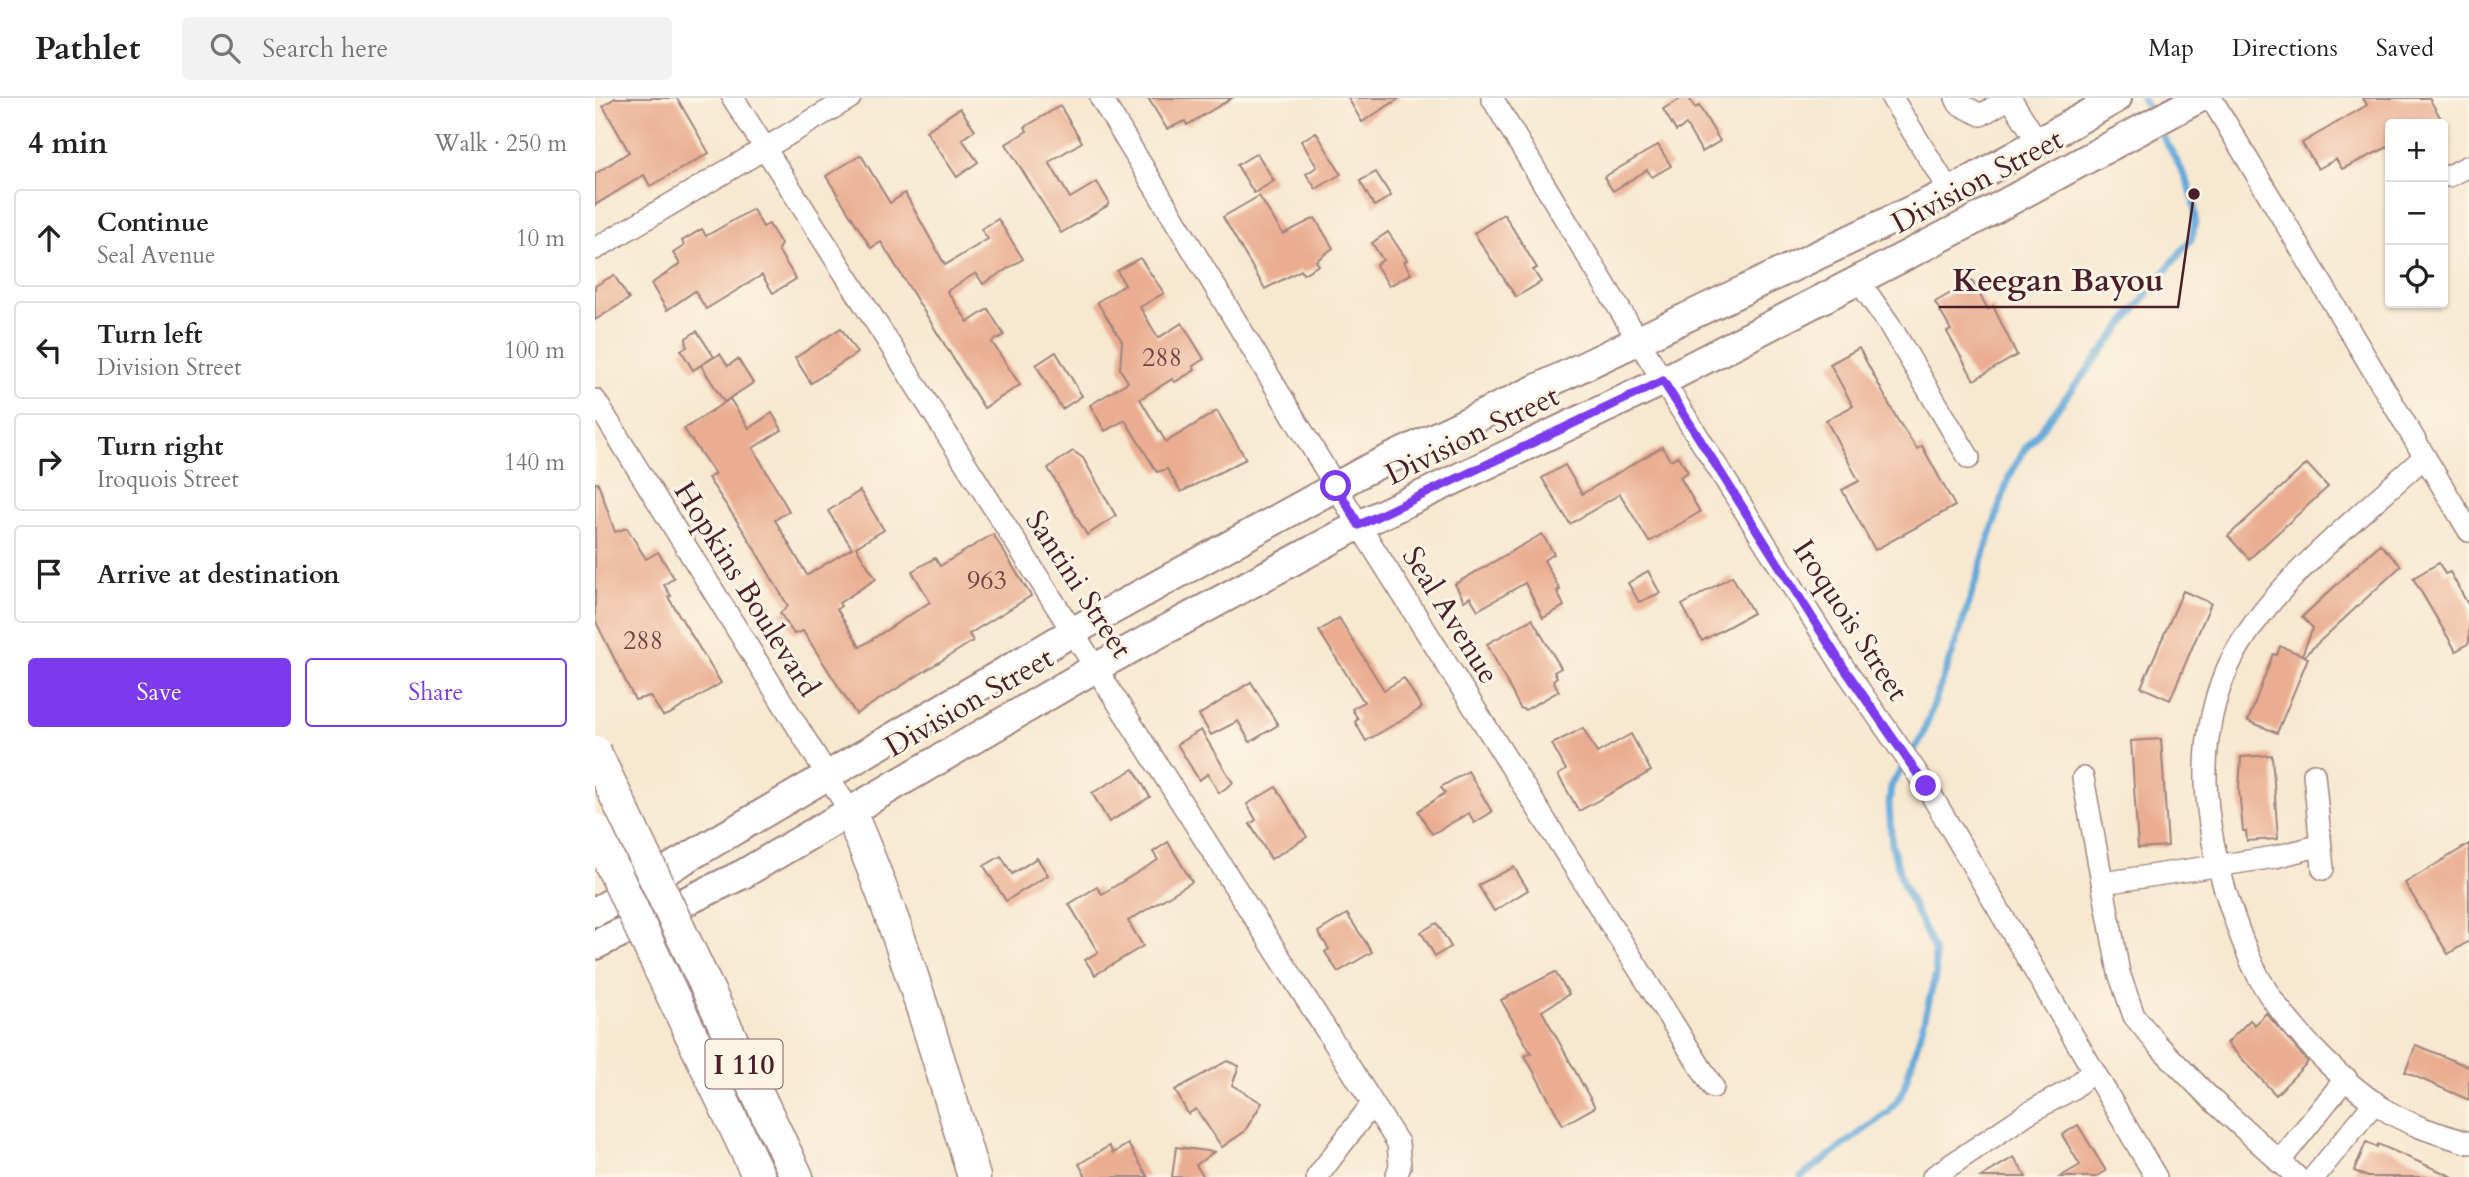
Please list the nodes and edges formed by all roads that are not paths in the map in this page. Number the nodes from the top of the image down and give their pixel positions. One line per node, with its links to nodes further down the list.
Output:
1 (733, 98): 12 (street, Santini Street)
2 (850, 98): 12 (street)
3 (1101, 98): 23 (street, Seal Avenue)
4 (1492, 98): 18 (street, Iroquois Street)
5 (1892, 98): 15 (street)
6 (1956, 98): 7 (street)
7 (2010, 98): 11 (street)
8 (2117, 98): 11 (main road, Division Street)
9 (2199, 98): 17 (main road, Division Street)
10 (2211, 98): 21 (street)
11 (2038, 142): 15 (main road, Division Street)
12 (766, 148): 16 (street); 26 (street, Santini Street)
13 (2469, 166): 14 (street)
14 (2449, 176)
15 (1950, 192): 18 (main road, Division Street)
16 (595, 249)
17 (1858, 280): 19 (main road, Division Street); 22 (street)
18 (1639, 340): 19 (street, Iroquois Street); 23 (main road, Division Street)
19 (1663, 381): 24 (main road, Division Street); 40 (street, Iroquois Street)
20 (595, 400): 30 (street, Hopkins Boulevard)
21 (2424, 457): 25 (street); 35 (street)
22 (1969, 458)
23 (1336, 486): 24 (street, Seal Avenue); 26 (main road, Division Street)
24 (1359, 525): 27 (main road, Division Street); 42 (street, Seal Avenue)
25 (2469, 531)
26 (1074, 631): 27 (street, Santini Street); 30 (main road, Division Street)
27 (1097, 667): 32 (main road, Division Street); 44 (street, Santini Street)
28 (595, 752): 49 (highway, I 110, bridge)
29 (2314, 774): 34 (street)
30 (828, 776): 32 (street, Hopkins Boulevard); 38 (main road, Division Street)
31 (2083, 778): 37 (street)
32 (849, 810): 39 (main road, Division Street); 50 (highway)
33 (595, 830): 48 (highway, I 110, bridge)
34 (2318, 846): 35 (street); 36 (street)
35 (2218, 866): 37 (street); 41 (street)
36 (2323, 869)
37 (2103, 883): 46 (street)
38 (595, 912)
39 (595, 945)
40 (2092, 1071): 47 (street); 53 (street, Iroquois Street)
41 (2346, 1078): 43 (street); 46 (street)
42 (1713, 1087)
43 (2375, 1102): 45 (street); 55 (street)
44 (1372, 1104): 51 (street); 52 (street, Santini Street)
45 (2469, 1143)
46 (2279, 1162): 54 (street)
47 (1940, 1175)
48 (759, 1177)
49 (797, 1177)
50 (974, 1177)
51 (1317, 1177)
52 (1396, 1177)
53 (2156, 1177)
54 (2297, 1177)
55 (2314, 1177)

